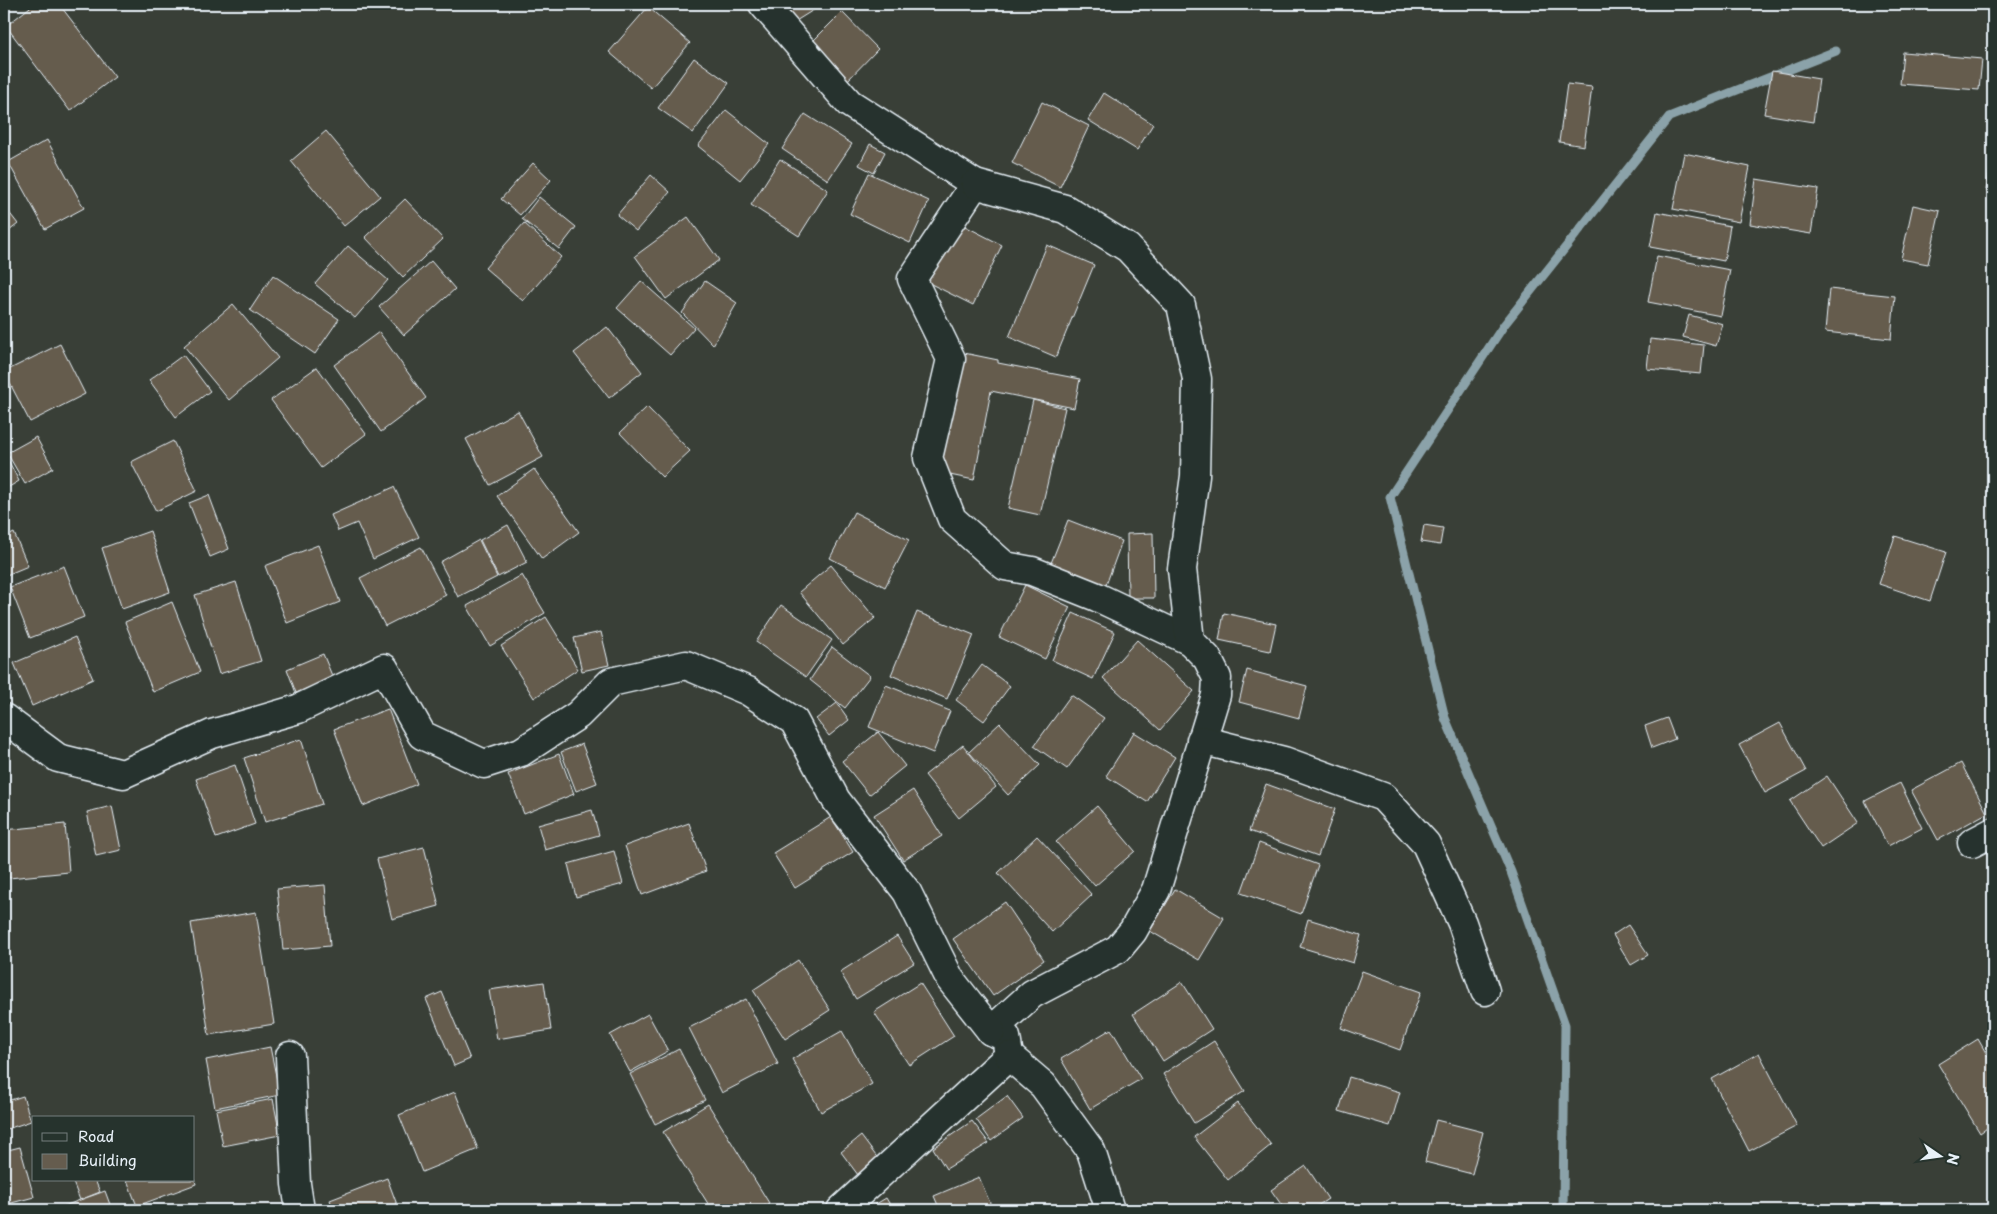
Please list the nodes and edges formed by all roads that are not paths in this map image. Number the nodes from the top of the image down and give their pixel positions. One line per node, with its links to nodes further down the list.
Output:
1 (764, 4): 2 (street)
2 (975, 184): 3 (street); 3 (street)
3 (1190, 641): 5 (street)
4 (4, 718): 7 (street)
5 (1201, 740): 6 (street); 7 (street)
6 (1485, 991)
7 (991, 1031): 9 (street)
8 (290, 1056): 10 (street)
9 (1010, 1056): 11 (street); 12 (street)
10 (300, 1210)
11 (841, 1210)
12 (1110, 1210)

